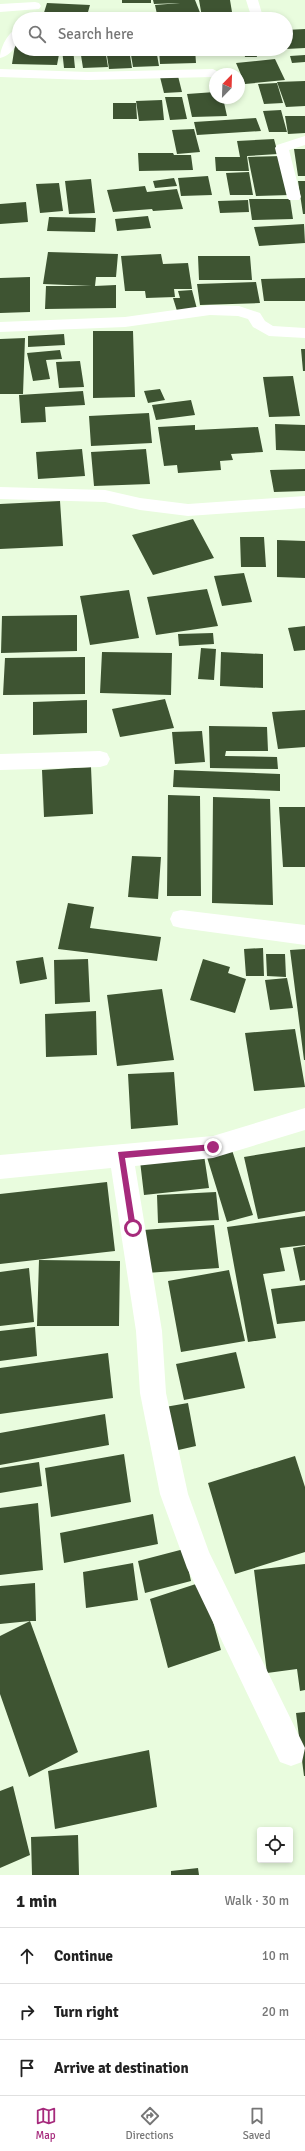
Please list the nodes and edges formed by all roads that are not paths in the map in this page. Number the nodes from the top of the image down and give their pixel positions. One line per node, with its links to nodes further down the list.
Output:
1 (252, 0): 5 (street)
2 (36, 3): 3 (street); 4 (street)
3 (0, 8)
4 (32, 12)
5 (256, 12)
6 (12, 42): 7 (street)
7 (0, 54)
8 (0, 73): 9 (street)
9 (209, 73)
10 (305, 140): 11 (street)
11 (294, 197)
12 (0, 327): 13 (street)
13 (305, 333)
14 (0, 493): 15 (street)
15 (305, 502)
16 (100, 759): 17 (street)
17 (0, 762)
18 (182, 920): 19 (street)
19 (305, 935)
20 (305, 1119): 21 (street)
21 (121, 1155): 22 (street); 23 (street)
22 (0, 1167)
23 (291, 1751)

